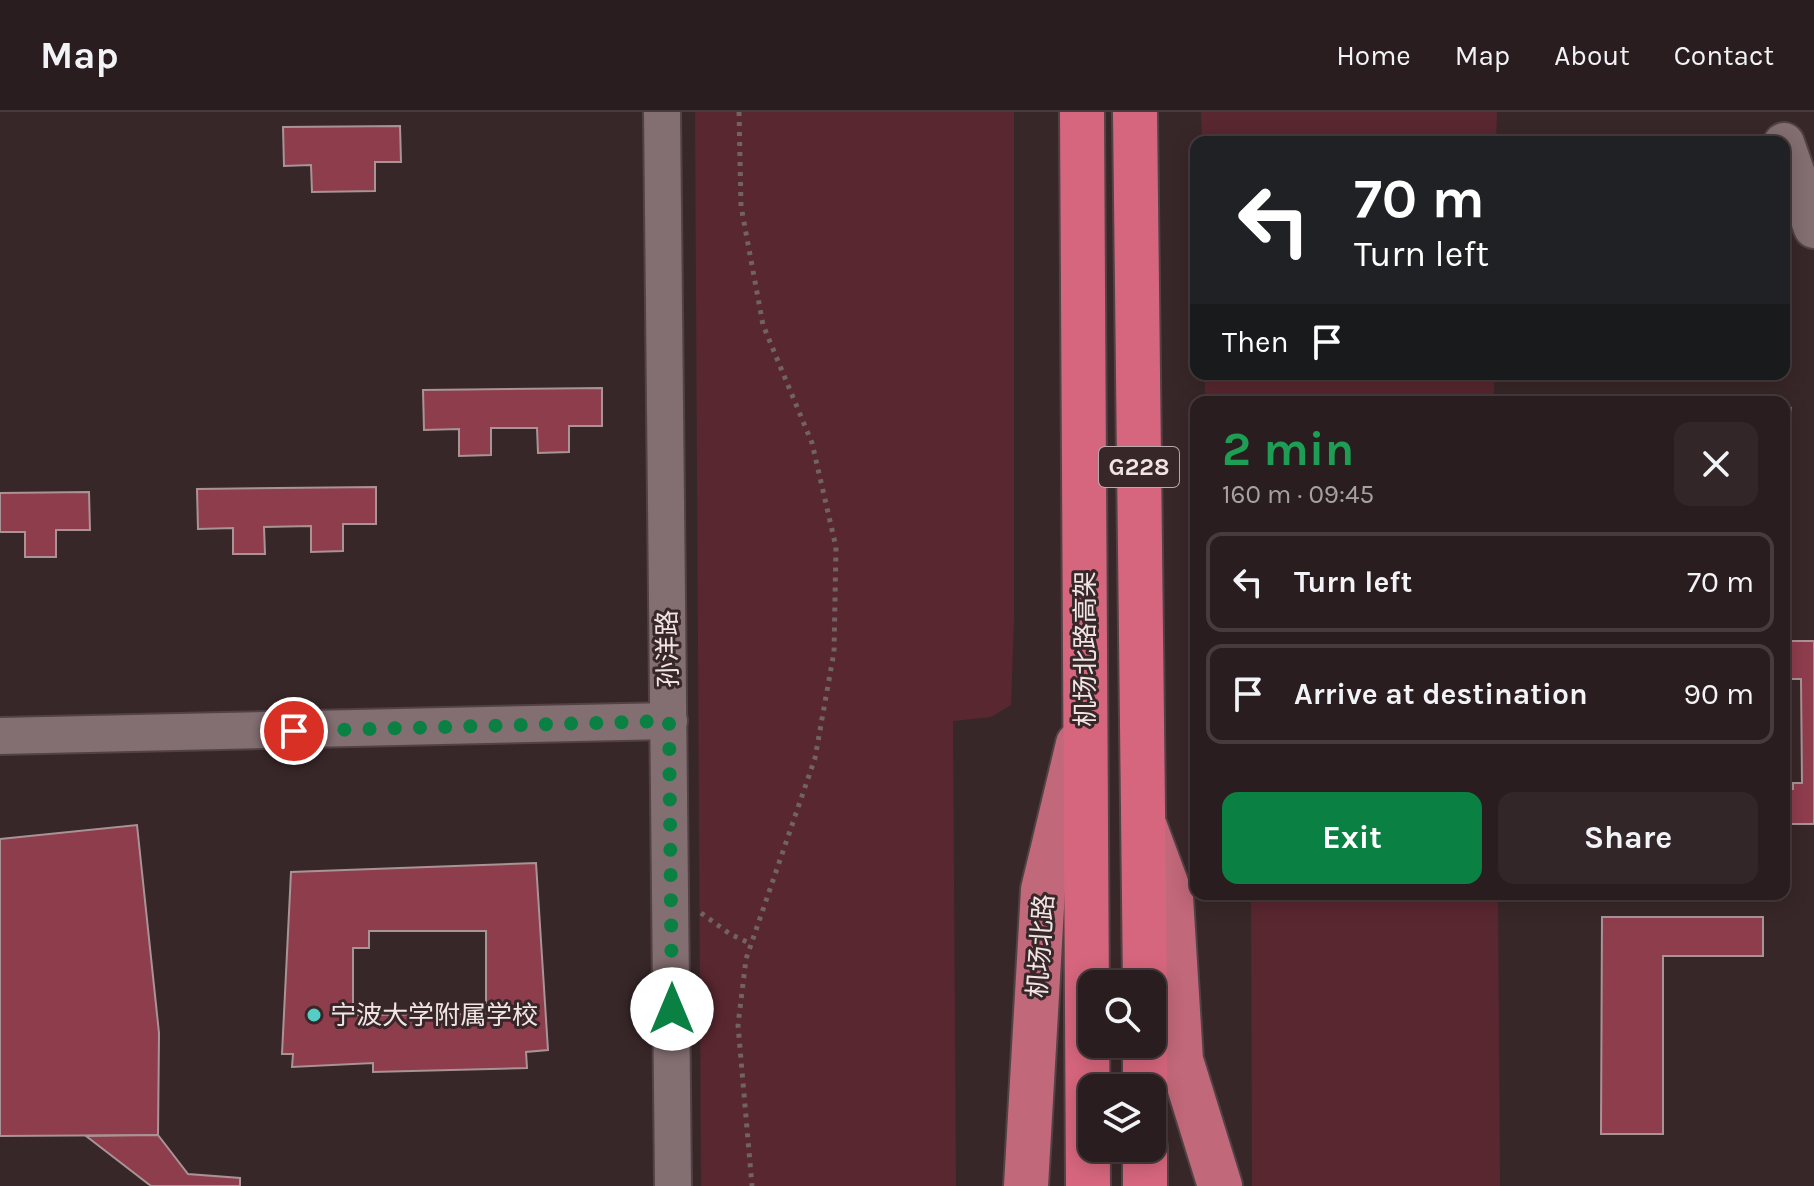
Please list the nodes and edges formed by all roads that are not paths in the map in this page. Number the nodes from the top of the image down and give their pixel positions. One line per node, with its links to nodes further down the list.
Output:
1 (662, 112): 9 (street, 孙洋路)
2 (1082, 112): 8 (highway, 机场北路高架 / G228)
3 (1135, 112): 11 (highway, G228)
4 (1773, 112): 5 (main road)
5 (1782, 136)
6 (1790, 159): 7 (main road)
7 (1814, 228)
8 (1085, 710): 15 (main road, 机场北路 / G228); 16 (highway, 机场北路高架 / G228)
9 (669, 721): 10 (street); 14 (street, 孙洋路)
10 (0, 736)
11 (1144, 823): 12 (highway, G228); 18 (main road, G228)
12 (1145, 970)
13 (1145, 1162): 17 (highway)
14 (673, 1186)
15 (1026, 1186)
16 (1088, 1186)
17 (1145, 1186)
18 (1220, 1186)

